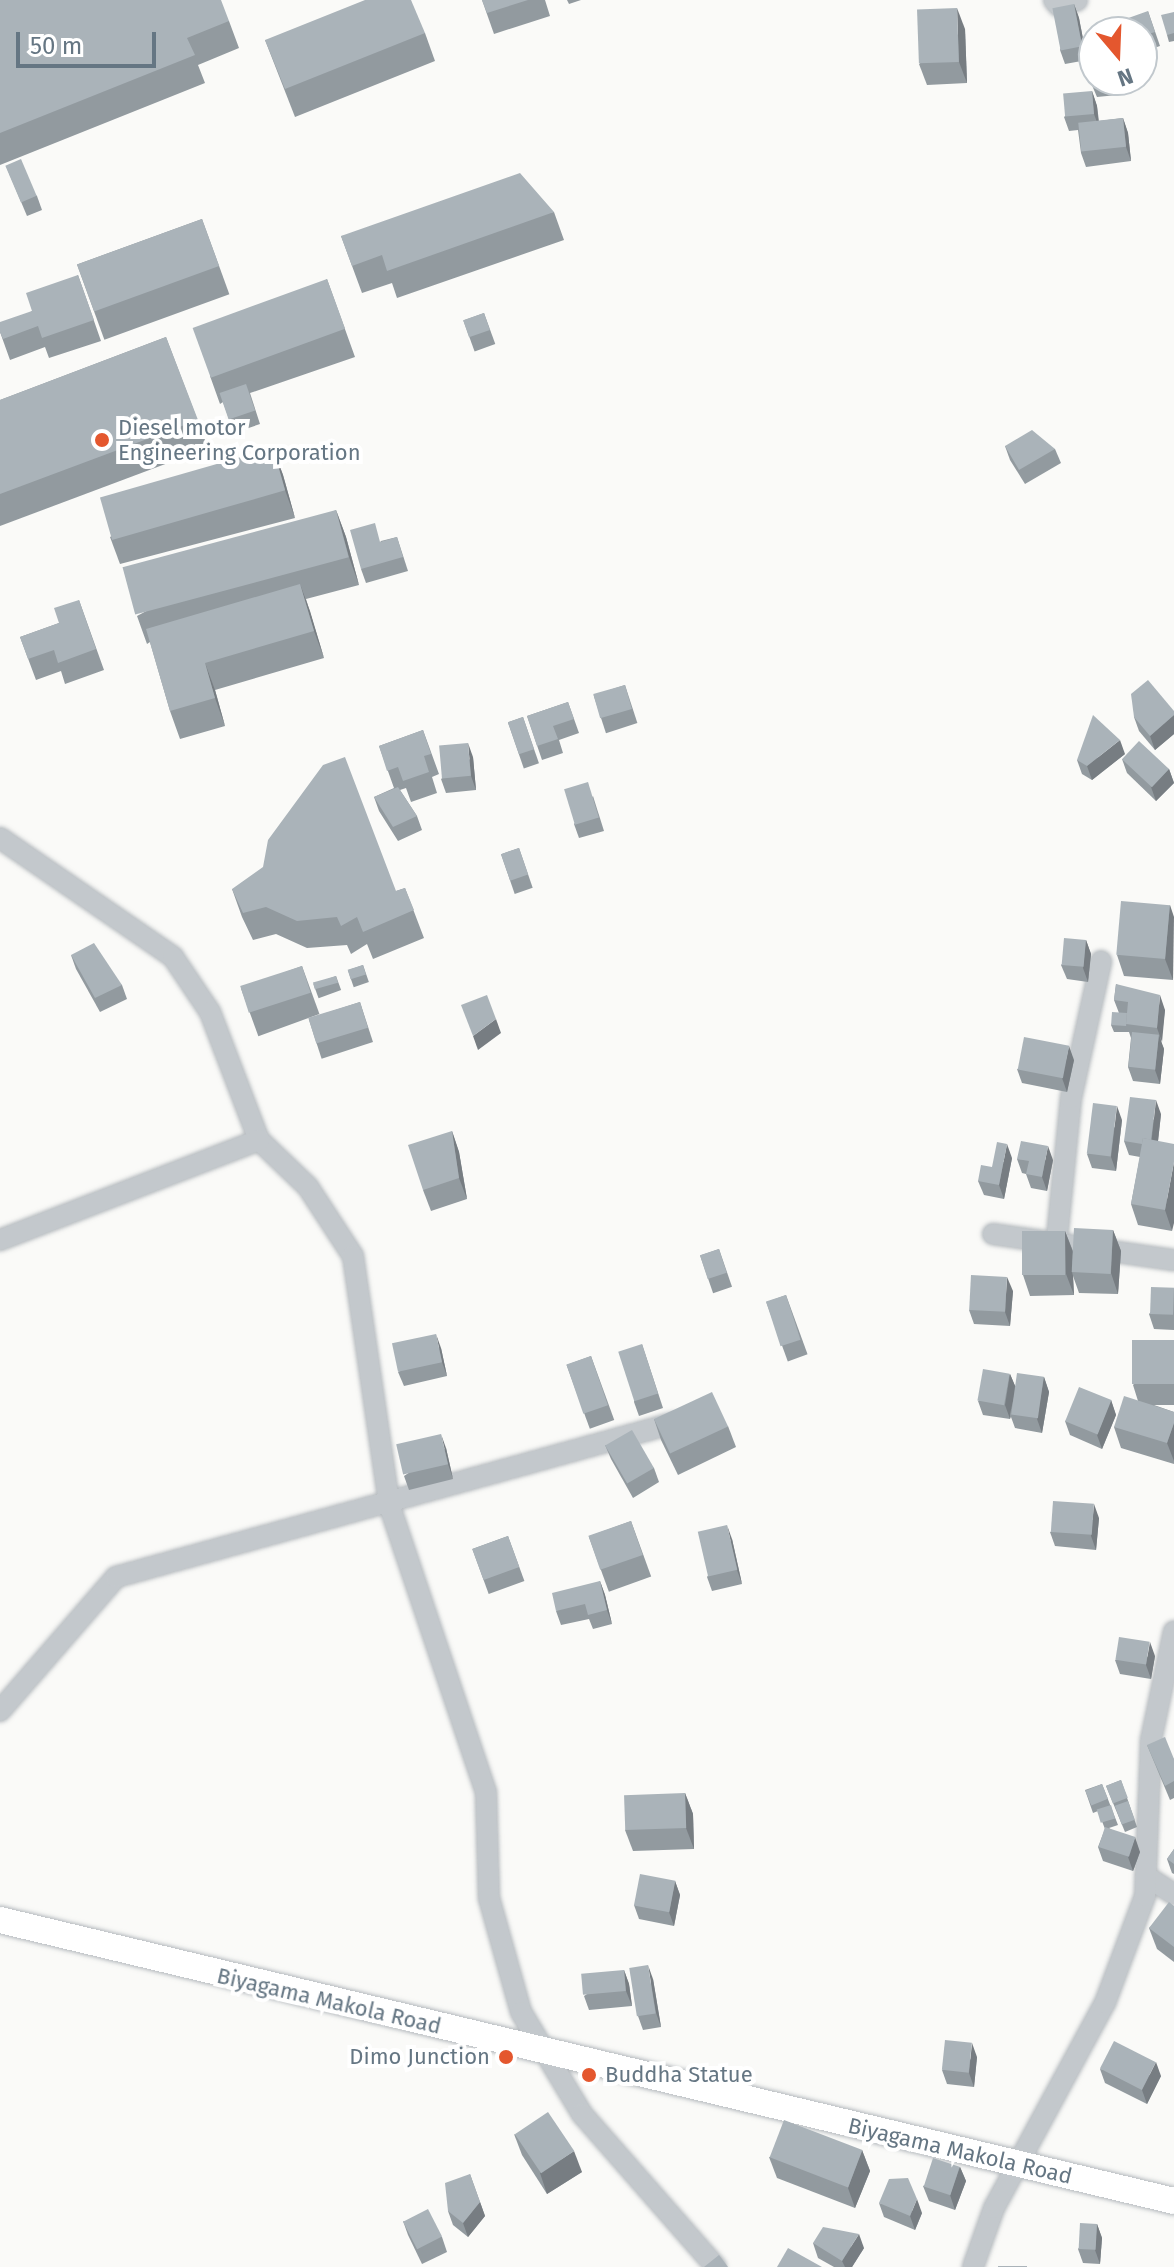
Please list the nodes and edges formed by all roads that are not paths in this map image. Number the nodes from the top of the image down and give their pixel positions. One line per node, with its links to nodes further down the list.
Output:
1 (1054, 0): 2 (street)
2 (1077, 0)
3 (0, 838): 5 (street)
4 (1101, 961): 7 (street)
5 (259, 1140): 8 (street); 11 (street)
6 (993, 1234): 7 (street)
7 (1057, 1238): 9 (street)
8 (0, 1240)
9 (1174, 1260)
10 (674, 1423): 11 (street)
11 (389, 1504): 13 (street); 17 (street)
12 (1174, 1631): 14 (street)
13 (0, 1711)
14 (1146, 1876): 15 (street); 18 (street)
15 (1174, 1894)
16 (0, 1920): 17 (main road, Biyagama Makola Road)
17 (540, 2050): 18 (main road, Biyagama Makola Road); 20 (street)
18 (1016, 2165): 19 (main road, Biyagama Makola Road); 21 (street)
19 (1174, 2201)
20 (716, 2267)
21 (973, 2267)

